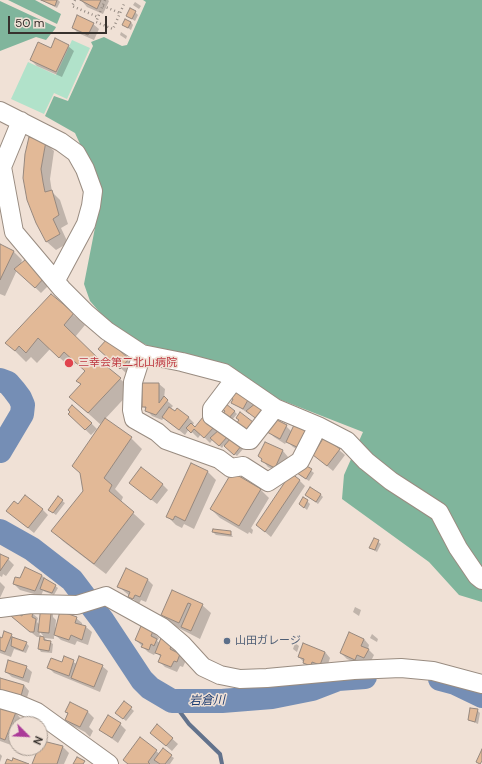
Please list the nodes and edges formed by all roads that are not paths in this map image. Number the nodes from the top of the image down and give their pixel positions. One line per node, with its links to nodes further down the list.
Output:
1 (0, 112): 2 (street)
2 (21, 121): 3 (street); 4 (street)
3 (7, 230): 4 (street)
4 (56, 280): 5 (street)
5 (142, 354): 6 (street); 8 (street)
6 (234, 380): 7 (street); 7 (street)
7 (275, 408): 8 (street)
8 (318, 426): 9 (street)
9 (482, 580)
10 (0, 608): 11 (street)
11 (482, 684)
12 (0, 699): 13 (street)
13 (109, 764)

